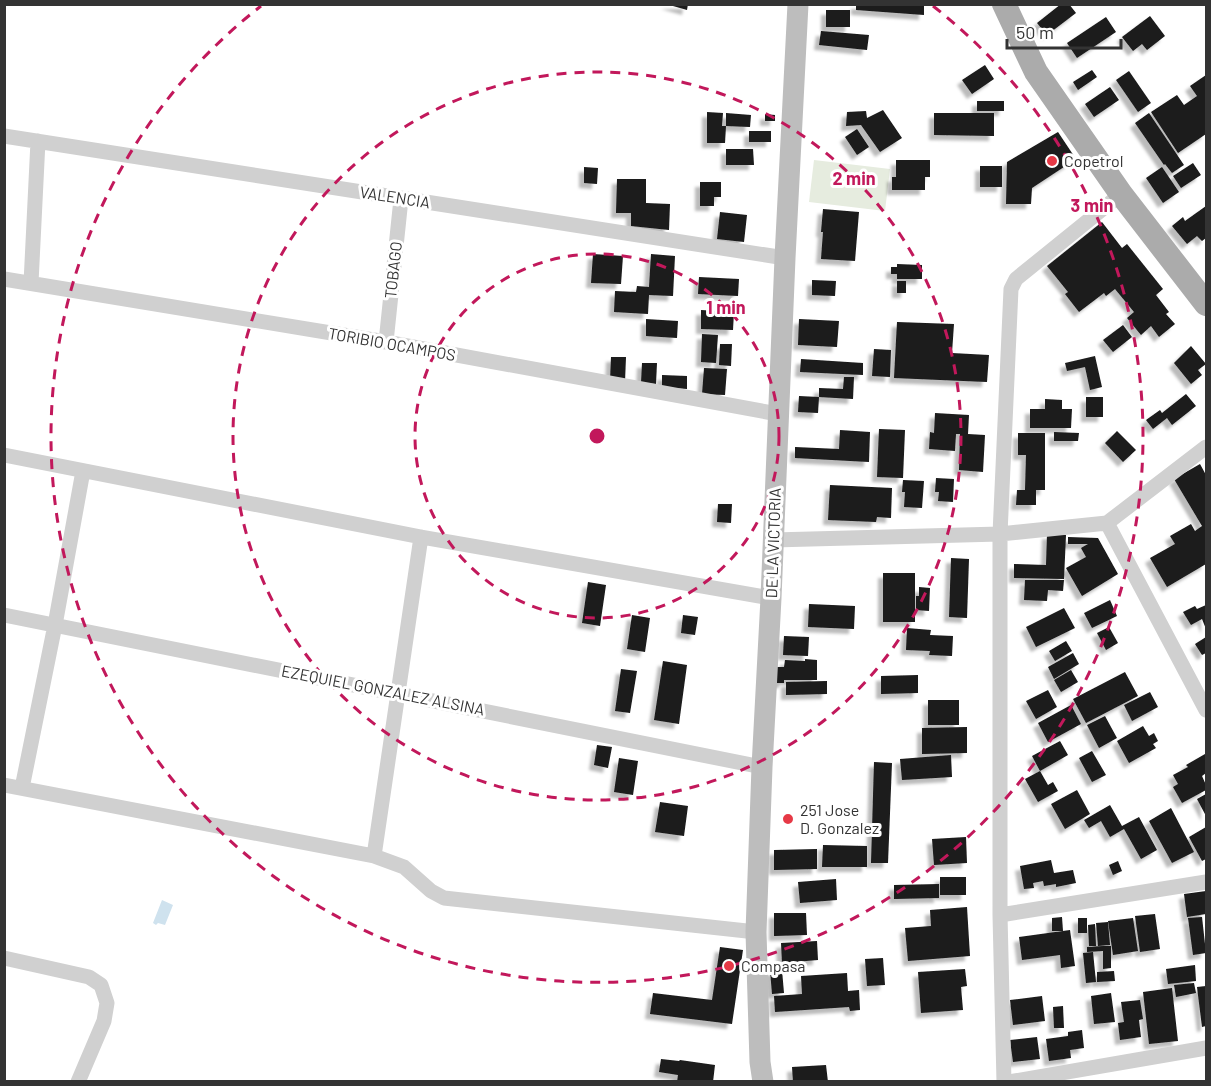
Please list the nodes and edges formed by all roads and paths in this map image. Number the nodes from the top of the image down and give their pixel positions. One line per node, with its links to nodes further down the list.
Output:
1 (798, 4): 7 (main road, DE LA VICTORIA)
2 (1004, 4): 5 (main road)
3 (4, 136): 4 (street, VALENCIA)
4 (38, 141): 6 (street, VALENCIA); 9 (street)
5 (1121, 194): 10 (main road); 17 (street)
6 (401, 199): 7 (street, VALENCIA); 11 (street, TOBAGO)
7 (785, 258): 12 (main road, DE LA VICTORIA)
8 (4, 279): 9 (street, TORIBIO OCAMPOS)
9 (31, 283): 11 (street, TORIBIO OCAMPOS)
10 (1206, 304)
11 (386, 342): 12 (street, TORIBIO OCAMPOS)
12 (778, 414): 19 (main road, DE LA VICTORIA)
13 (1206, 447): 16 (street)
14 (4, 455): 15 (street)
15 (83, 471): 18 (street); 22 (street)
16 (1107, 523): 17 (street); 24 (street)
17 (1000, 534): 19 (street); 29 (street)
18 (421, 537): 20 (street); 23 (street)
19 (773, 540): 20 (main road, DE LA VICTORIA)
20 (771, 598): 25 (main road, DE LA VICTORIA)
21 (4, 615): 22 (street, EZEQUIEL GONZALEZ ALSINA)
22 (54, 625): 23 (street, EZEQUIEL GONZALEZ ALSINA); 26 (street)
23 (398, 693): 25 (street, EZEQUIEL GONZALEZ ALSINA); 27 (street)
24 (1206, 710)
25 (762, 767): 30 (main road, DE LA VICTORIA)
26 (9, 788): 27 (street)
27 (374, 856): 30 (street)
28 (1206, 882): 29 (street)
29 (1000, 915): 35 (street)
30 (756, 932): 34 (main road, DE LA VICTORIA)
31 (4, 958): 33 (street)
32 (1206, 1048): 36 (street)
33 (78, 1082)
34 (763, 1082)
35 (1004, 1082)
36 (1009, 1082)

